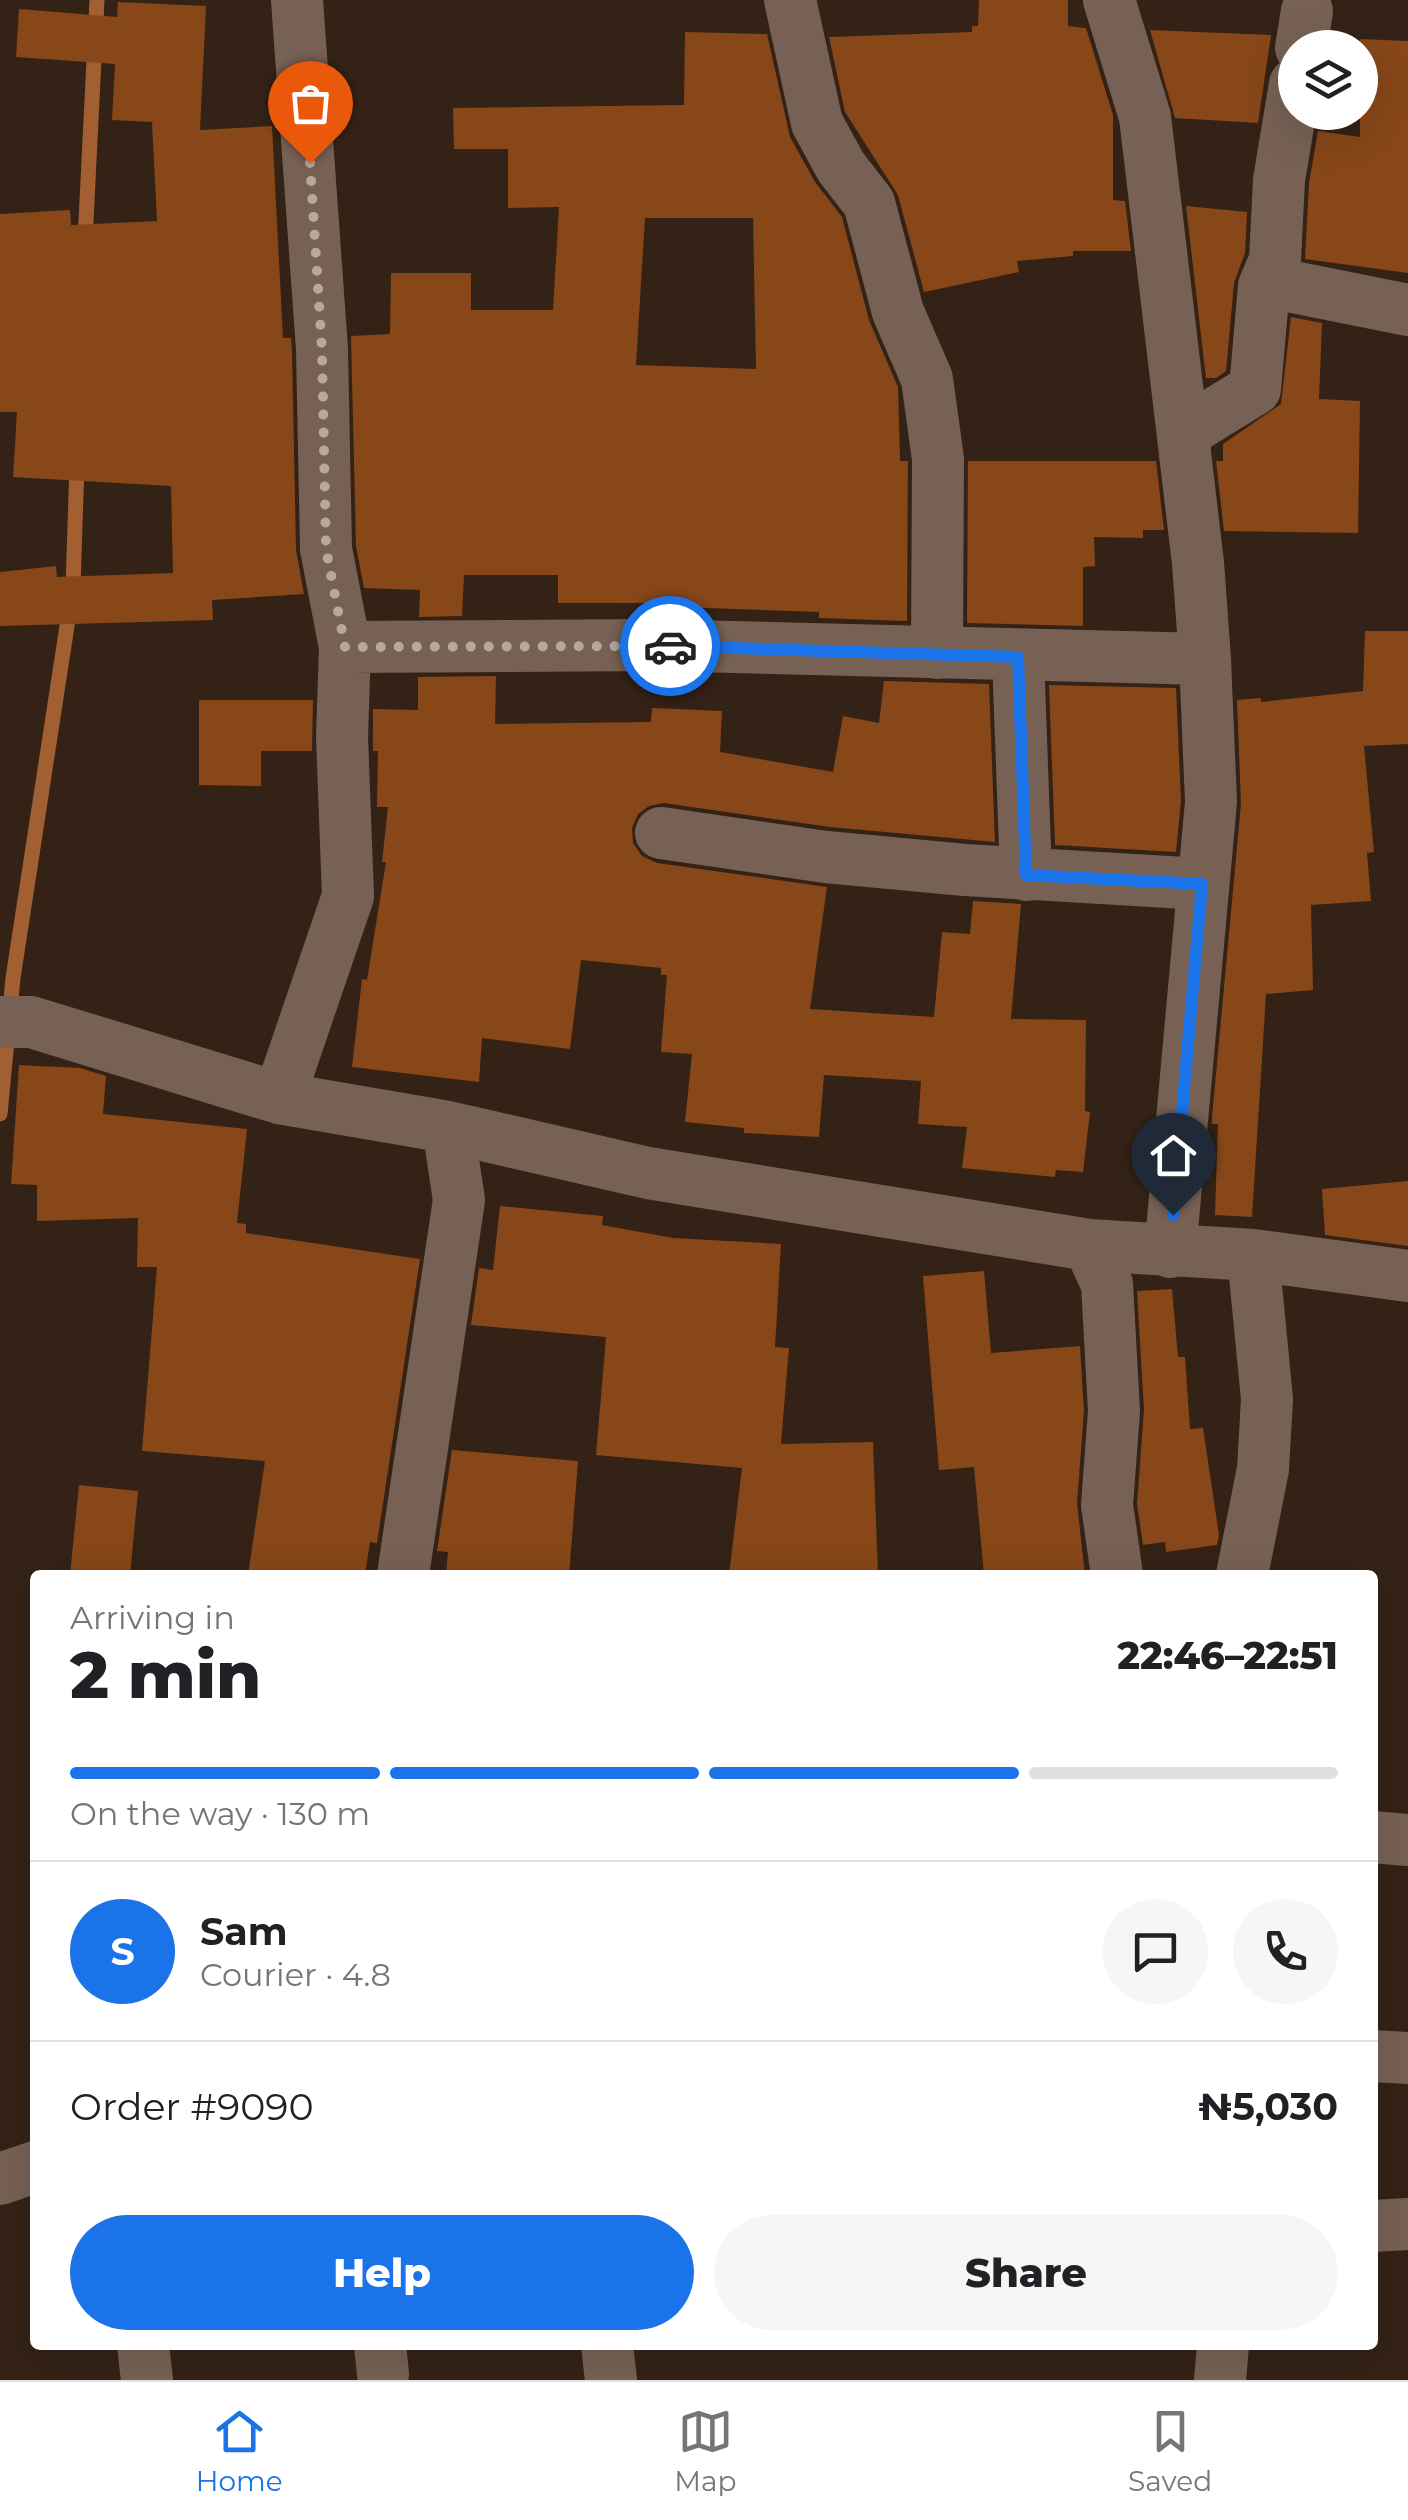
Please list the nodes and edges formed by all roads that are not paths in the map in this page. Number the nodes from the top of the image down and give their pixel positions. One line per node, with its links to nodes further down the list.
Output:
1 (298, 0): 8 (street)
2 (790, 0): 9 (street)
3 (1109, 0): 7 (street)
4 (1287, 130): 5 (street)
5 (1264, 286): 6 (street); 7 (street)
6 (1408, 310)
7 (1184, 456): 11 (street)
8 (345, 647): 9 (street); 16 (street)
9 (937, 653): 10 (street)
10 (1018, 657): 11 (street); 13 (street)
11 (1204, 659): 14 (street)
12 (660, 833): 13 (street)
13 (1026, 875): 14 (street)
14 (1202, 884): 19 (street)
15 (16, 1022): 16 (street)
16 (279, 1098): 17 (street)
17 (448, 1127): 18 (street); 22 (street)
18 (1089, 1245): 19 (street); 23 (street)
19 (1170, 1252): 20 (street)
20 (1253, 1255): 21 (street); 24 (street)
21 (1408, 1276)
22 (404, 1570)
23 (1116, 1570)
24 (1243, 1570)
25 (1378, 1838): 26 (street)
26 (1408, 1840)
27 (1378, 2056): 28 (street)
28 (1408, 2058)
29 (30, 2169): 30 (street)
30 (0, 2179)
31 (1408, 2224): 32 (street)
32 (1378, 2226)
33 (143, 2350): 36 (street)
34 (608, 2350): 37 (street)
35 (1223, 2350): 38 (street)
36 (147, 2380)
37 (612, 2380)
38 (1220, 2380)

